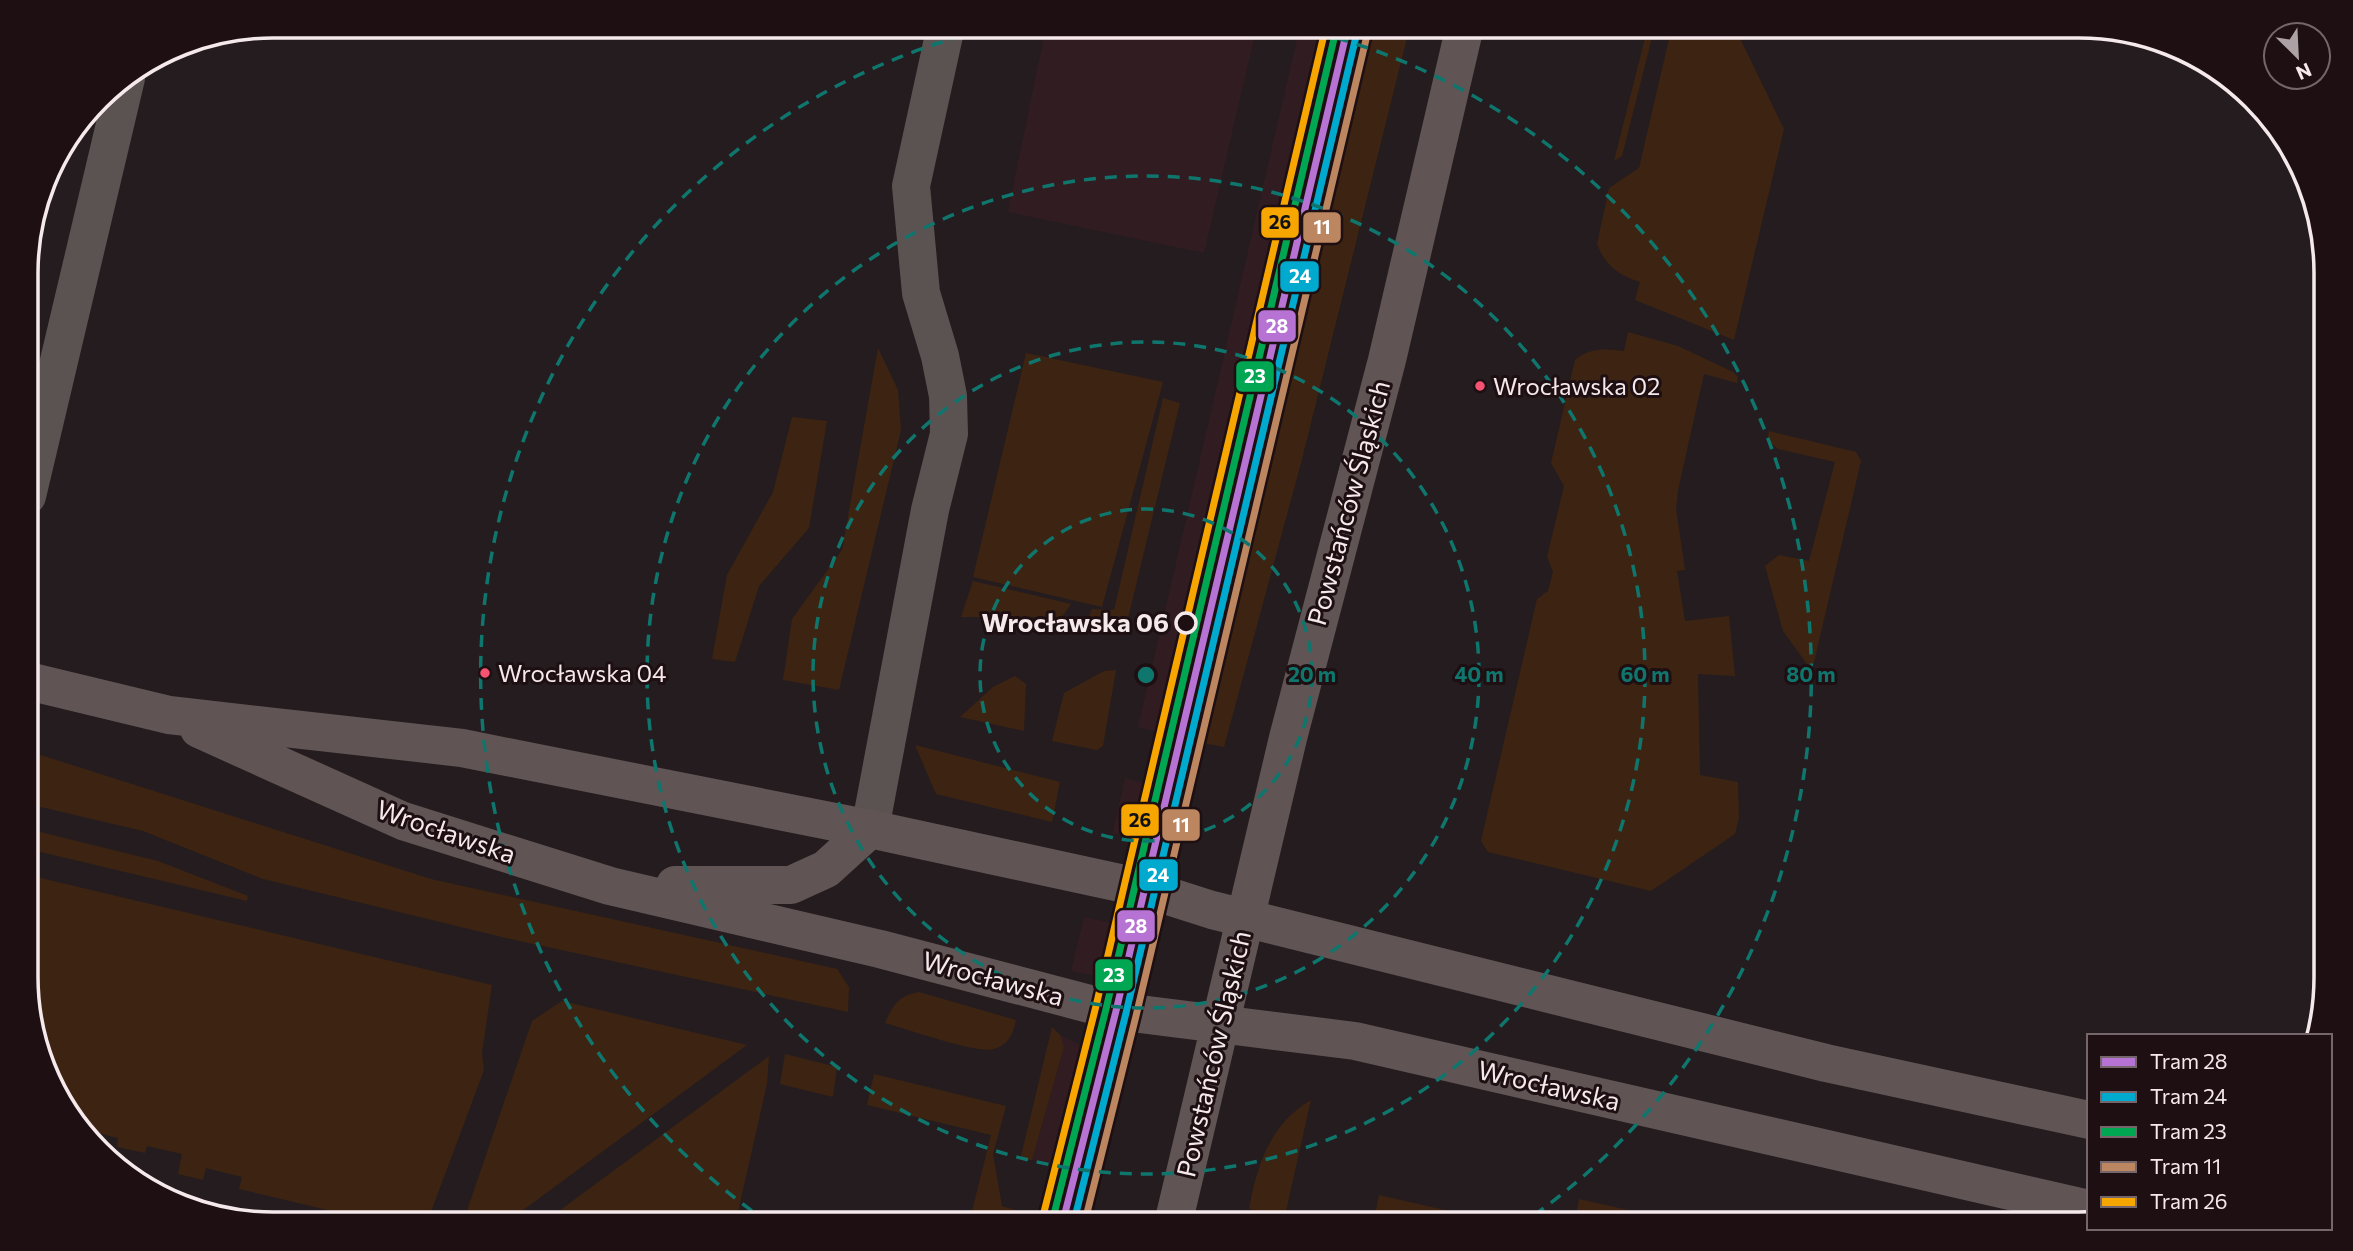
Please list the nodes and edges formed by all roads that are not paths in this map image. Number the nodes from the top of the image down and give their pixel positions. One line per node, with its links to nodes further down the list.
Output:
1 (943, 38): 7 (street)
2 (1462, 38): 9 (street, Powstańców Śląskich)
3 (122, 93): 4 (street)
4 (39, 442)
5 (38, 684): 6 (street, Wrocławska)
6 (169, 715): 7 (street, Wrocławska); 8 (street, Wrocławska)
7 (870, 829): 8 (street); 9 (street, Wrocławska)
8 (610, 886): 10 (street, Wrocławska)
9 (1246, 918): 10 (street, Powstańców Śląskich); 11 (street, Wrocławska)
10 (1223, 1024): 12 (street, Wrocławska); 13 (street, Powstańców Śląskich)
11 (2087, 1120)
12 (2087, 1209)
13 (1176, 1212)

